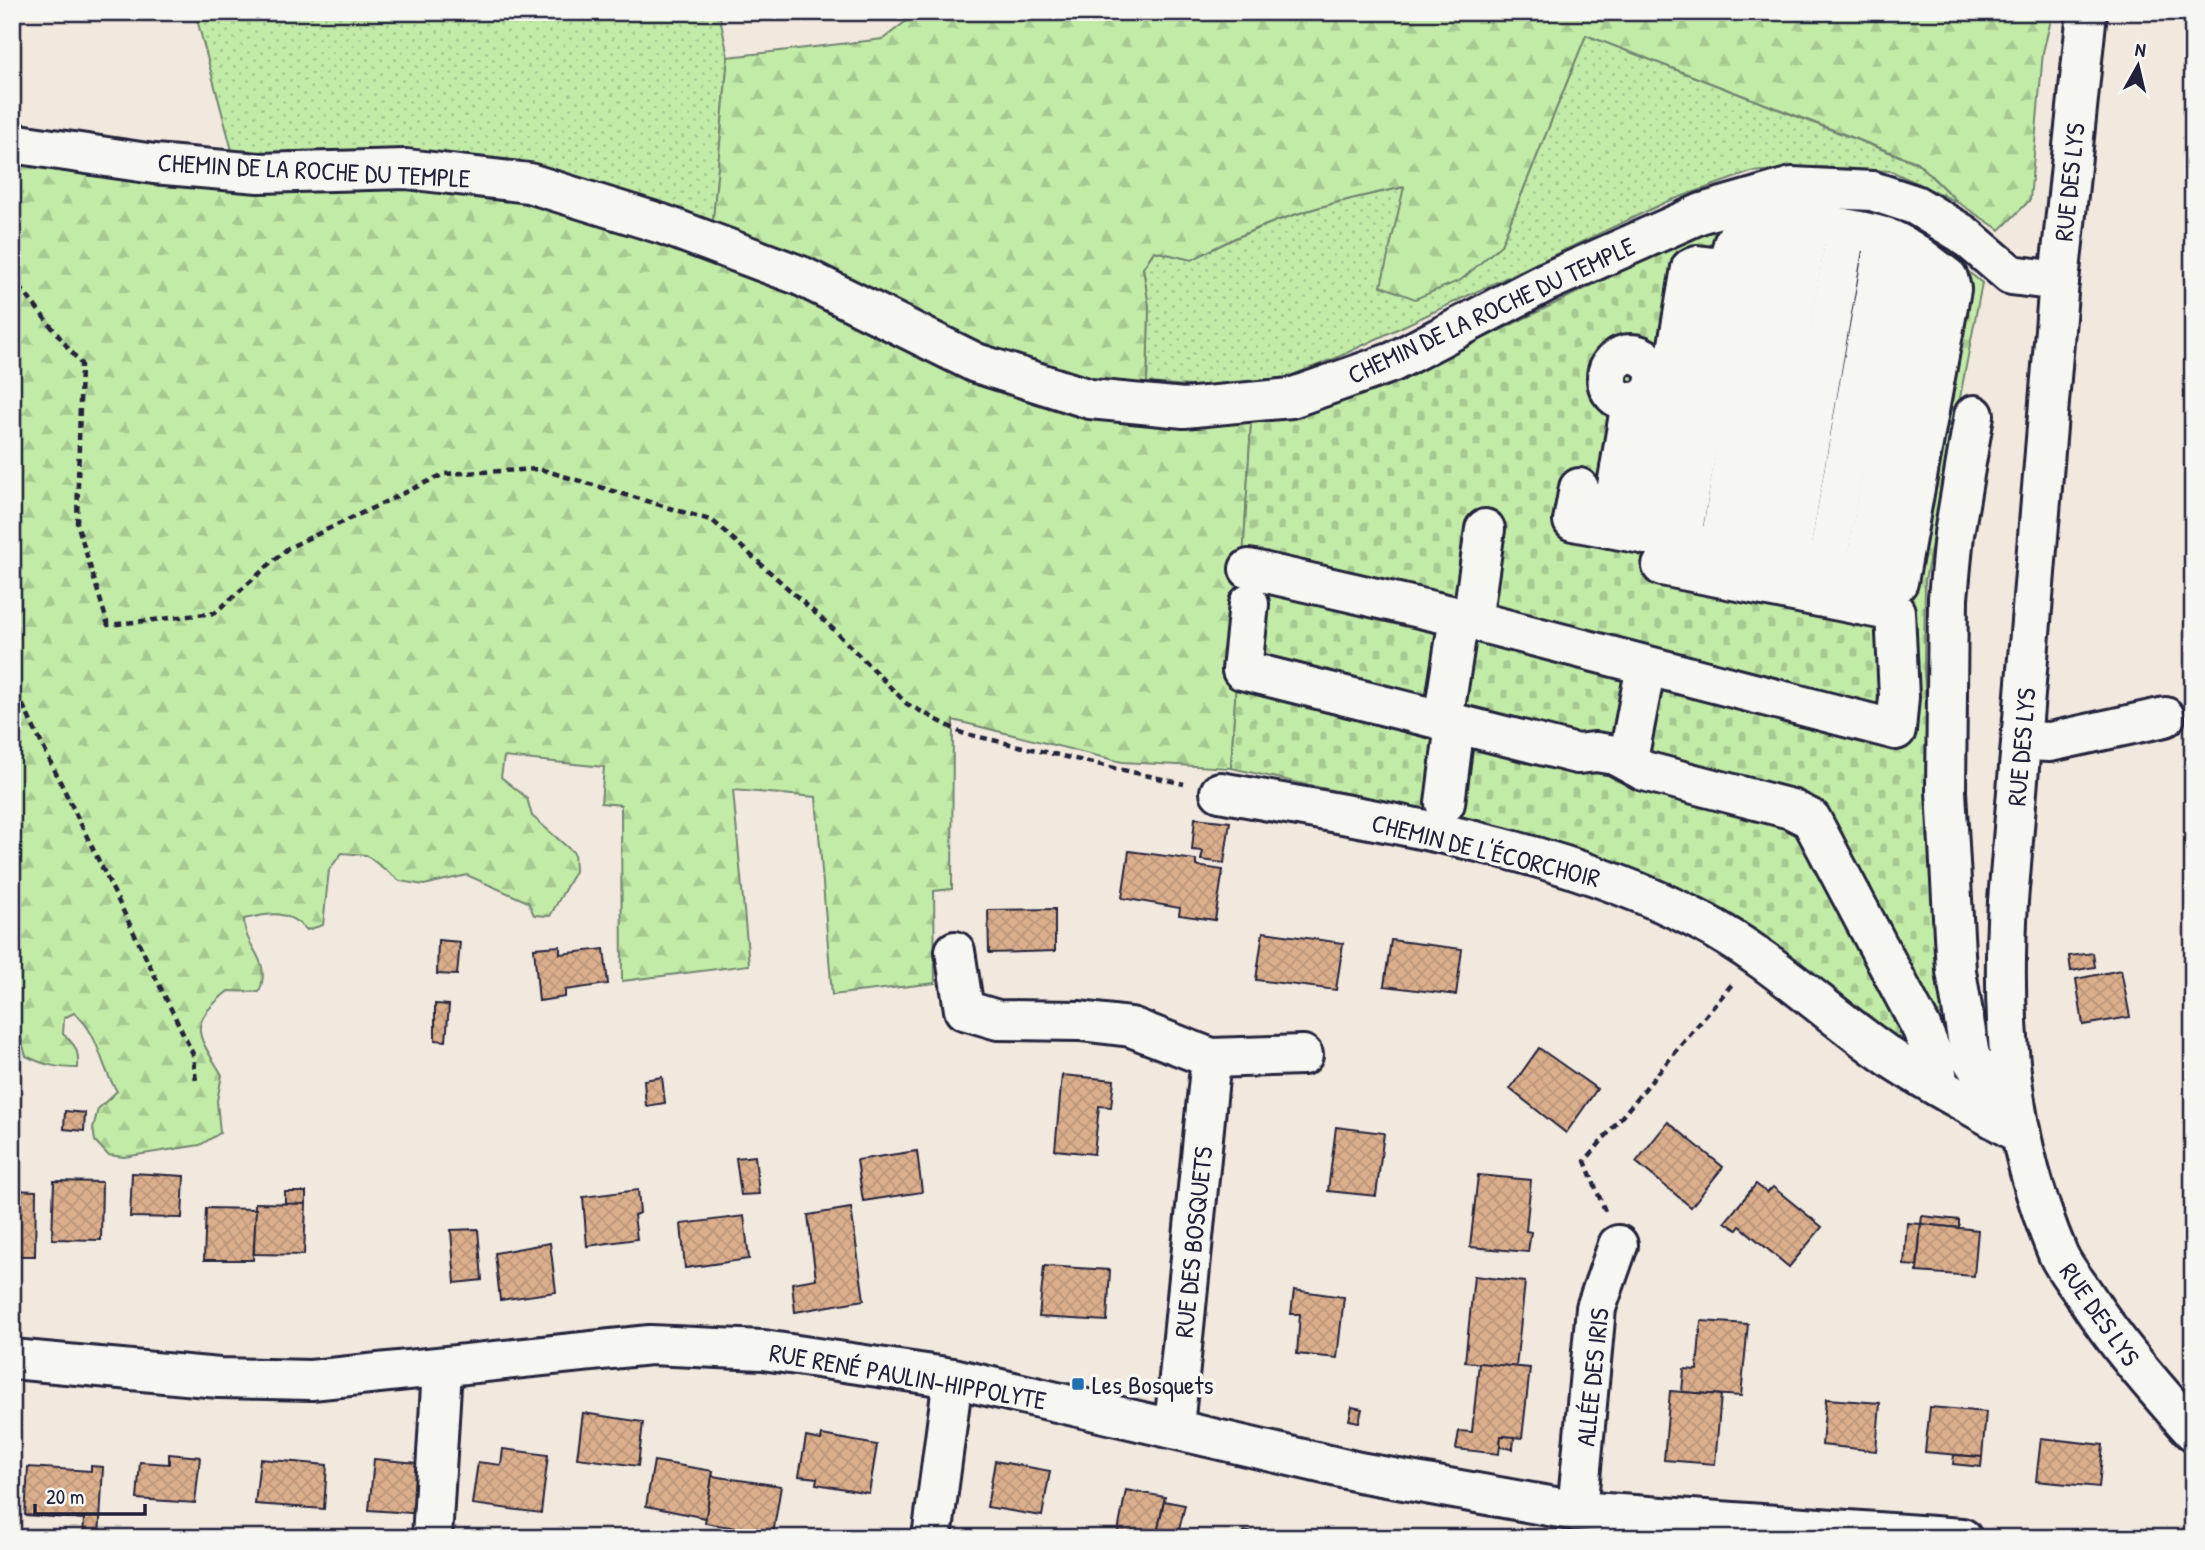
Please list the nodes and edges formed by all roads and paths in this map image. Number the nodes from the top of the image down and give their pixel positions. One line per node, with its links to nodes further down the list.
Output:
1 (2087, 12): 7 (street, RUE DES LYS)
2 (12, 143): 7 (street, CHEMIN DE LA ROCHE DU TEMPLE)
3 (1791, 223): 4 (street); 8 (street); 8 (street)
4 (1846, 231): 5 (street); 8 (street)
5 (1885, 237): 9 (street); 10 (street)
6 (12, 277): 22 (path)
7 (2059, 281): 20 (street, RUE DES LYS)
8 (1716, 395): 9 (street); 13 (street); 13 (street); 14 (street); 14 (street)
9 (1854, 415): 10 (street); 14 (street)
10 (1910, 425): 14 (street); 30 (street)
11 (1579, 488): 13 (street)
12 (1485, 529): 15 (street)
13 (1650, 543): 14 (street); 16 (street)
14 (1772, 558)
15 (1465, 619): 16 (street); 19 (street); 19 (street)
16 (1646, 666): 21 (street)
17 (12, 683): 28 (path)
18 (2165, 718): 20 (street)
19 (1449, 722): 21 (street); 23 (street)
20 (2022, 741): 30 (street, RUE DES LYS)
21 (1636, 766): 29 (street)
22 (1220, 792): 25 (street, CHEMIN DE L'ÉCORCHOIR)
23 (1445, 803)
24 (955, 951): 27 (street)
25 (1756, 955): 29 (street, CHEMIN DE L'ÉCORCHOIR); 31 (path)
26 (1303, 1055): 27 (street)
27 (1211, 1058): 35 (street, RUE DES BOSQUETS)
28 (196, 1082)
29 (1939, 1087): 30 (street, CHEMIN DE L'ÉCORCHOIR)
30 (2018, 1133): 36 (street, RUE DES LYS)
31 (1618, 1245): 37 (street, ALLÉE DES IRIS)
32 (12, 1359): 33 (street, RUE RENÉ PAULIN-HIPPOLYTE)
33 (442, 1369): 34 (street, RUE RENÉ PAULIN-HIPPOLYTE); 38 (street)
34 (953, 1378): 35 (street, RUE RENÉ PAULIN-HIPPOLYTE); 39 (street)
35 (1174, 1427): 37 (street, RUE RENÉ PAULIN-HIPPOLYTE)
36 (2193, 1431)
37 (1577, 1511): 40 (street, RUE RENÉ PAULIN-HIPPOLYTE)
38 (432, 1538)
39 (932, 1538)
40 (1962, 1538)

